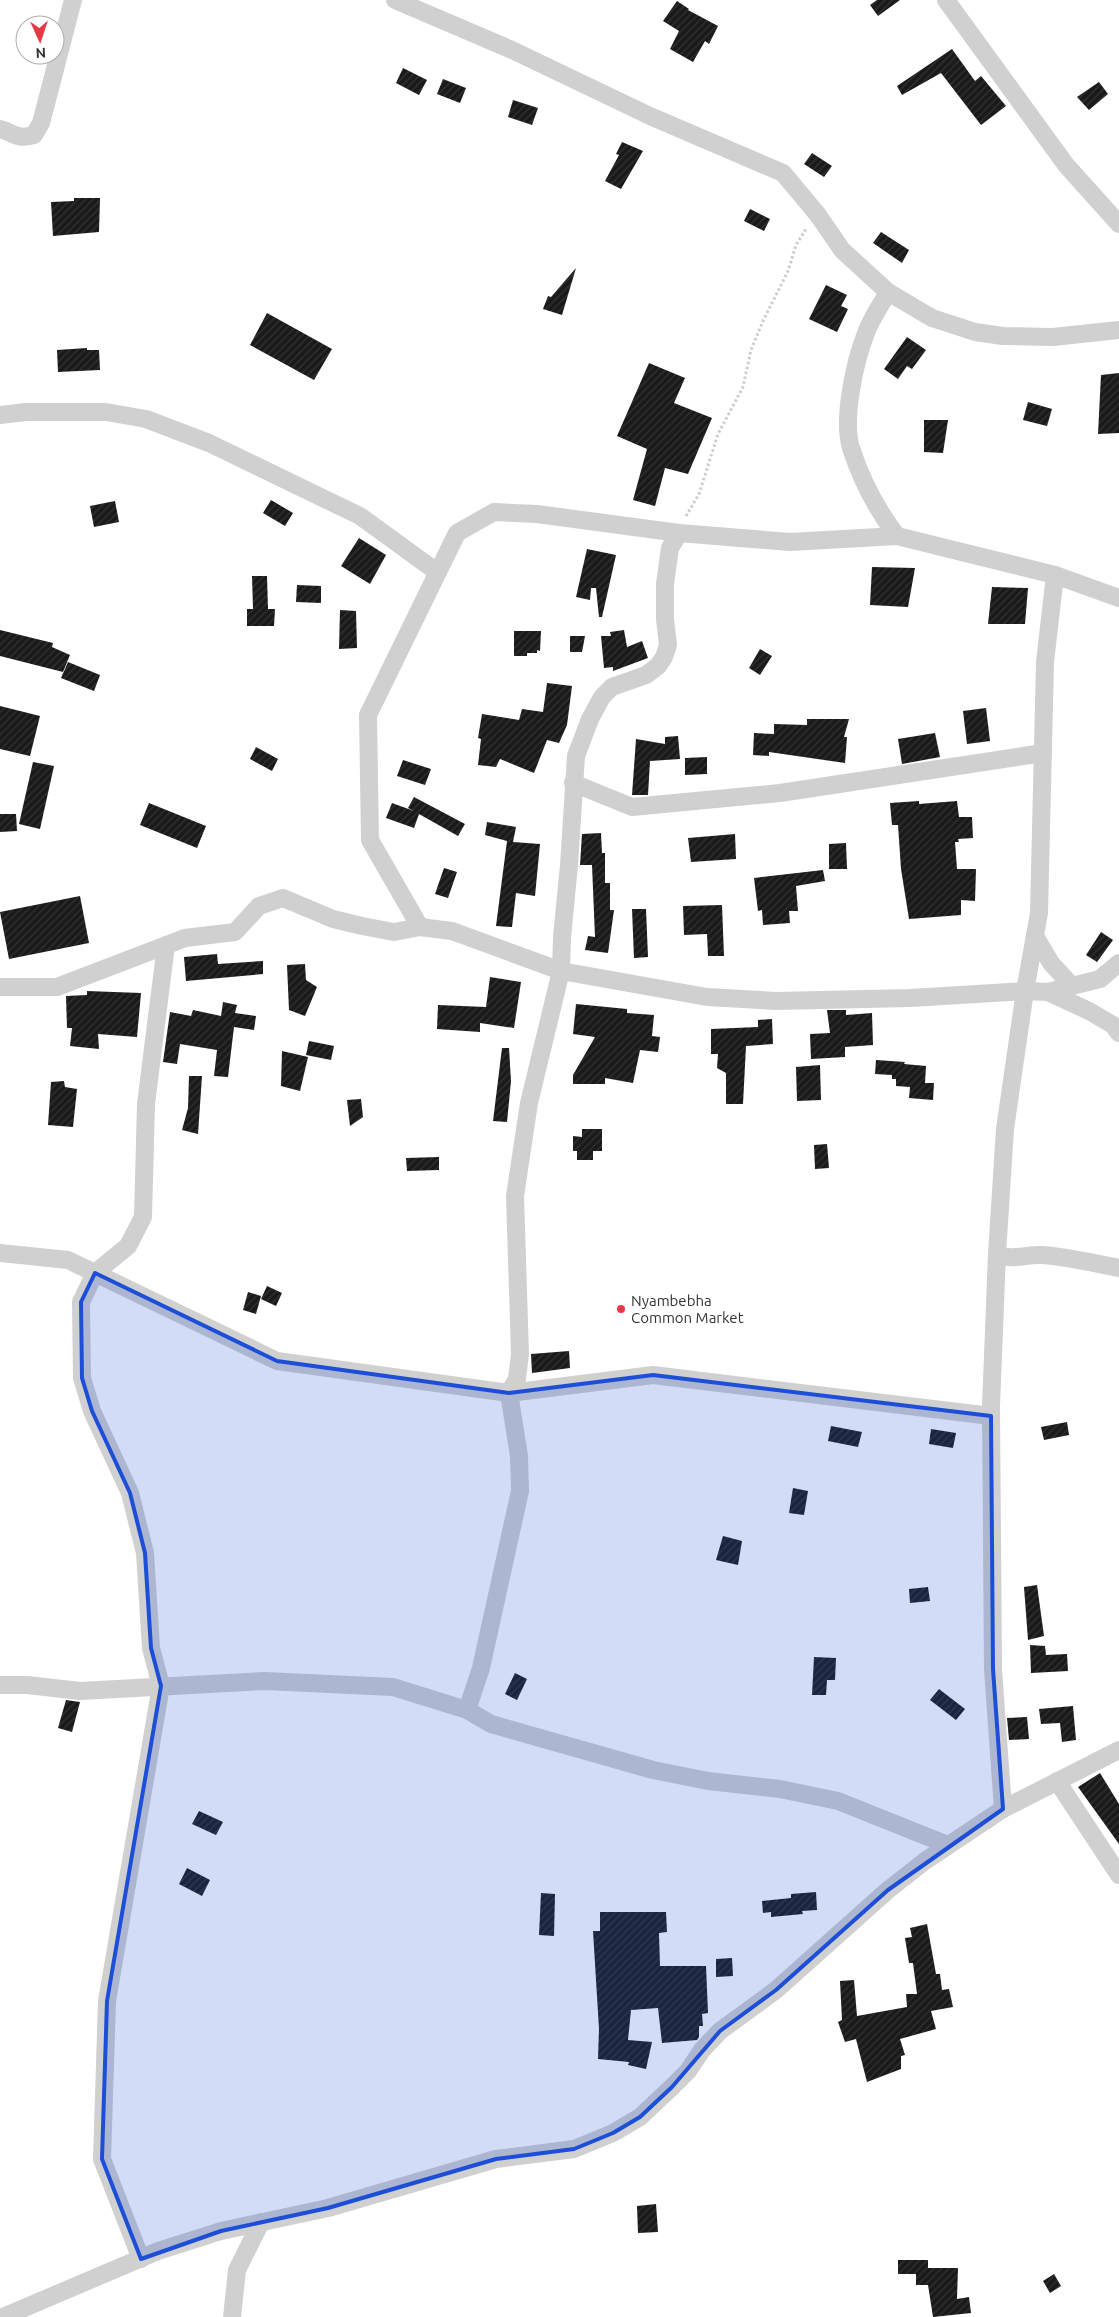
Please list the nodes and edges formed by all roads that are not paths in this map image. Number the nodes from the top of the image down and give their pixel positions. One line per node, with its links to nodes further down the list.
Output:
1 (73, 0): 4 (street)
2 (395, 0): 6 (street)
3 (946, 0): 5 (street)
4 (0, 129)
5 (1119, 224)
6 (888, 292): 7 (street); 10 (street)
7 (1119, 330)
8 (0, 415): 11 (street)
9 (679, 533): 10 (street); 11 (street); 15 (street)
10 (897, 536): 12 (street)
11 (438, 572): 16 (street)
12 (1055, 575): 13 (street); 14 (street)
13 (1119, 598)
14 (1043, 753): 15 (street); 17 (street)
15 (573, 784): 20 (street)
16 (420, 927): 18 (street); 20 (street)
17 (1035, 936): 21 (street); 23 (street)
18 (166, 945): 22 (street); 29 (street)
19 (1119, 963): 21 (street)
20 (561, 971): 23 (street); 30 (street)
21 (1072, 986): 24 (street)
22 (0, 987)
23 (1025, 991): 24 (street); 27 (street)
24 (1048, 992): 25 (street)
25 (1119, 1033)
26 (0, 1253): 29 (street)
27 (997, 1254): 28 (street); 31 (street)
28 (1119, 1268)
29 (95, 1273): 30 (street); 33 (street)
30 (509, 1393): 31 (street); 34 (street)
31 (991, 1416): 37 (street)
32 (0, 1685): 33 (street)
33 (162, 1686): 34 (street); 41 (street)
34 (467, 1710): 38 (street)
35 (1119, 1750): 36 (street)
36 (1057, 1781): 37 (street); 39 (street)
37 (1003, 1809): 38 (street)
38 (948, 1845): 40 (street)
39 (1119, 1875)
40 (261, 2222): 41 (street); 43 (street)
41 (141, 2259): 42 (street)
42 (3, 2317)
43 (232, 2317)

